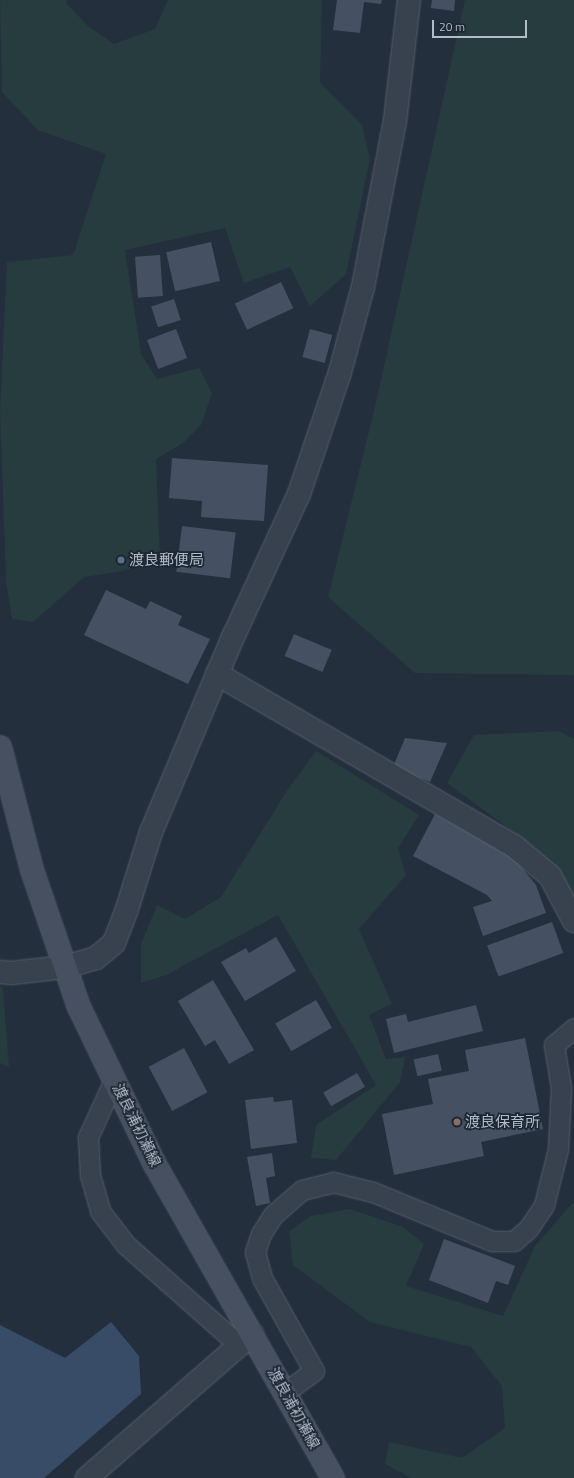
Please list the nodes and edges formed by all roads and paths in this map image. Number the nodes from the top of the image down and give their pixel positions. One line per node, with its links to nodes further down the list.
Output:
1 (409, 0): 2 (street)
2 (217, 674): 4 (street); 5 (street)
3 (0, 747): 5 (main road, 渡良浦初瀬線)
4 (574, 921)
5 (65, 967): 6 (street); 8 (main road, 渡良浦初瀬線)
6 (0, 972)
7 (574, 1028): 10 (lane)
8 (114, 1080): 9 (main road, 渡良浦初瀬線); 9 (lane)
9 (245, 1340): 10 (main road, 渡良浦初瀬線); 11 (street)
10 (285, 1392): 12 (main road, 渡良浦初瀬線)
11 (87, 1478)
12 (333, 1478)

